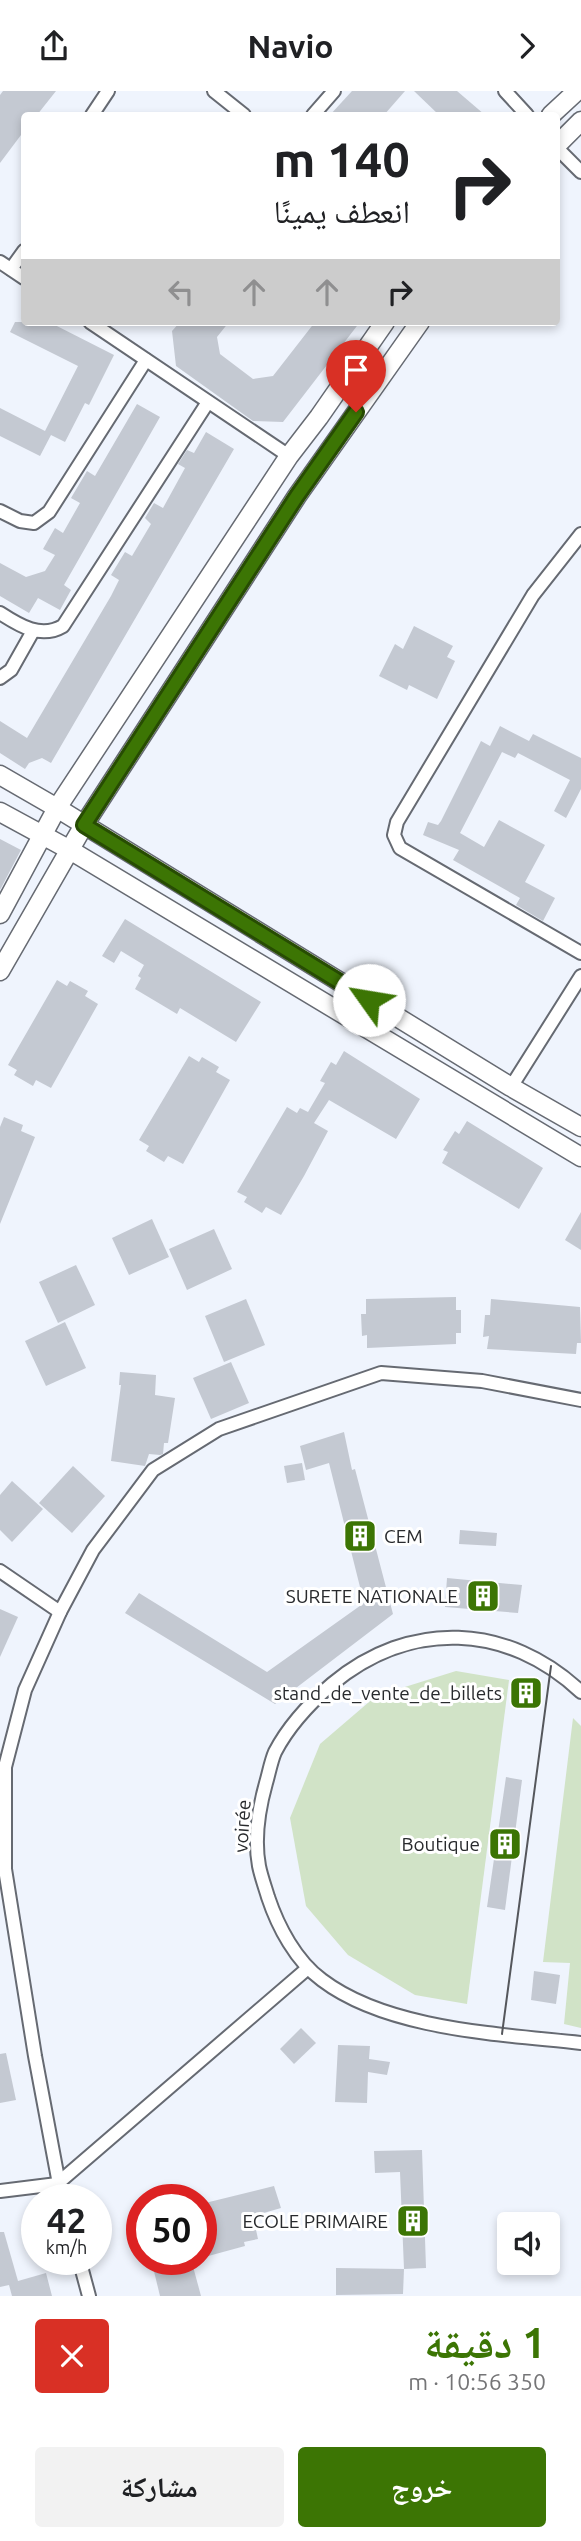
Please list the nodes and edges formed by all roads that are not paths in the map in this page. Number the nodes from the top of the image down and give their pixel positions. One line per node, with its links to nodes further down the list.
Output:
1 (108, 91): 6 (street)
2 (214, 91): 7 (street)
3 (334, 91): 8 (street)
4 (505, 91): 9 (street)
5 (577, 91): 10 (main road)
6 (94, 112)
7 (240, 112)
8 (316, 112)
9 (524, 112)
10 (554, 112)
11 (581, 121): 12 (main road)
12 (560, 142)
13 (560, 150): 14 (street)
14 (581, 172)
15 (21, 253): 16 (street)
16 (6, 265): 17 (street)
17 (21, 276)
18 (95, 326): 21 (street)
19 (381, 326): 23 (main road)
20 (417, 326): 32 (main road)
21 (146, 360): 22 (street); 24 (street)
22 (208, 402): 23 (street); 27 (street)
23 (289, 456): 30 (main road)
24 (0, 511)
25 (581, 534): 36 (street)
26 (0, 613): 27 (street)
27 (33, 632): 28 (street)
28 (0, 678)
29 (0, 775): 30 (main road)
30 (58, 808): 32 (main road); 33 (main road)
31 (0, 812): 33 (main road)
32 (84, 825): 34 (main road); 39 (main road)
33 (43, 836): 34 (main road); 35 (main road)
34 (70, 850): 37 (main road); 41 (main road)
35 (0, 914)
36 (581, 953)
37 (0, 971)
38 (581, 976): 39 (street)
39 (511, 1087): 40 (main road)
40 (581, 1127)
41 (581, 1157)
42 (581, 1400): 44 (street)
43 (0, 1571): 44 (street)
44 (60, 1612): 48 (street)
45 (581, 1692): 46 (street, voirée)
46 (308, 1968): 47 (street, voirée); 48 (street)
47 (581, 2043)
48 (57, 2184)
49 (21, 2188): 50 (street)
50 (0, 2191)
51 (83, 2275): 52 (street)
52 (89, 2296)

